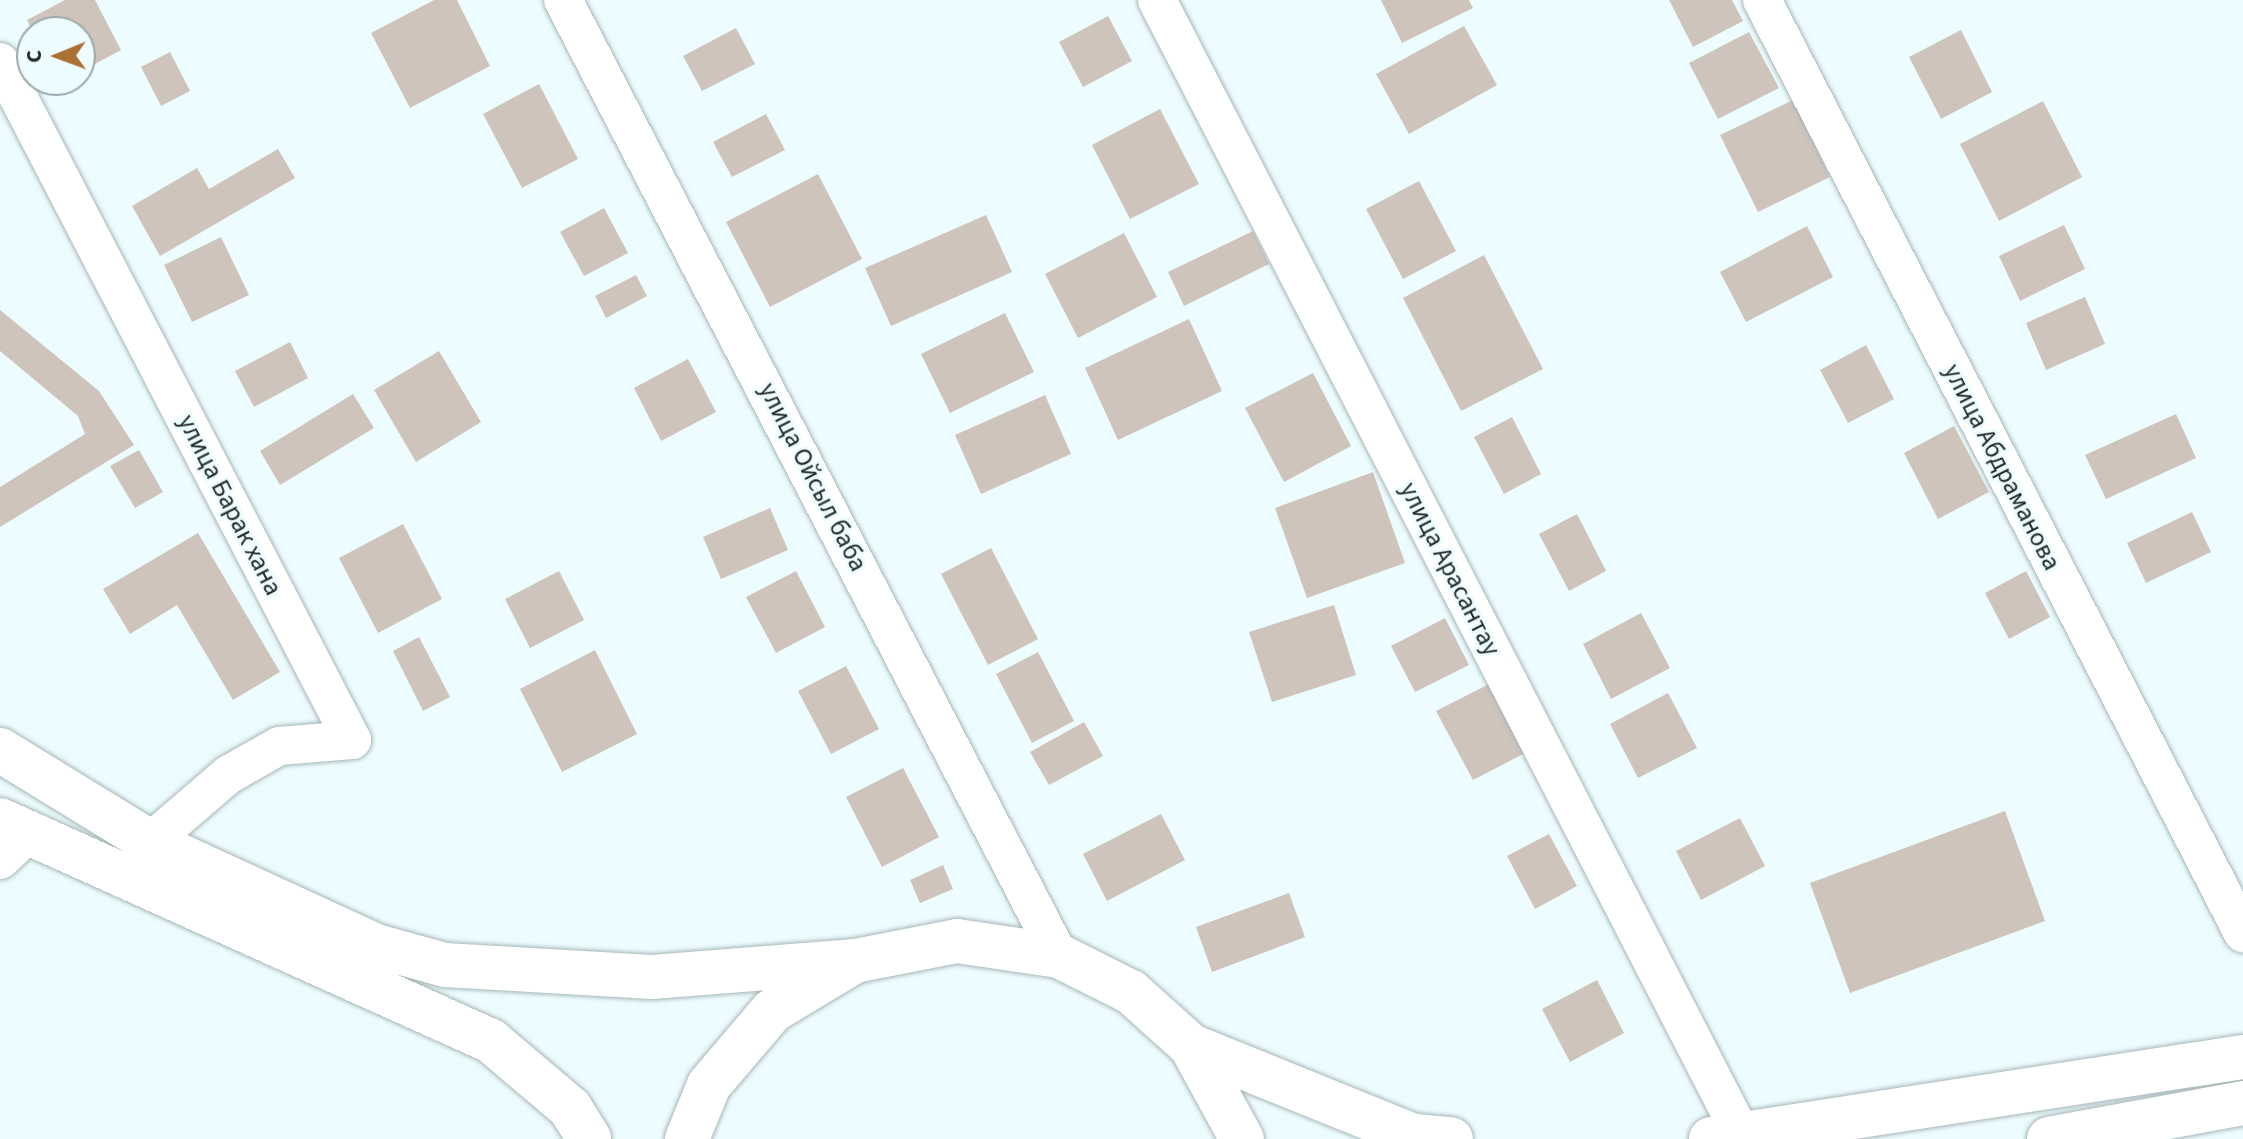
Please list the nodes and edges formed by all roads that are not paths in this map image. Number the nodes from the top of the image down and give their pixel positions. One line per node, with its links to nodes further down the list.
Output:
1 (563, 0): 9 (street, улица Ойсыл баба)
2 (1157, 0): 14 (street, улица Арасантау)
3 (1762, 0): 8 (street, улица Абдраманова)
4 (0, 62): 7 (street, улица Барак хана)
5 (0, 750): 7 (highway)
6 (9, 838): 15 (highway)
7 (150, 842): 10 (highway)
8 (2243, 933)
9 (1059, 956): 10 (highway); 11 (highway)
10 (855, 961): 16 (highway)
11 (1191, 1046): 17 (highway); 18 (highway)
12 (2243, 1057): 14 (highway)
13 (2243, 1103): 20 (highway)
14 (1743, 1138): 19 (highway)
15 (589, 1139)
16 (687, 1139)
17 (1242, 1139)
18 (1451, 1139)
19 (1711, 1139)
20 (2049, 1139)

